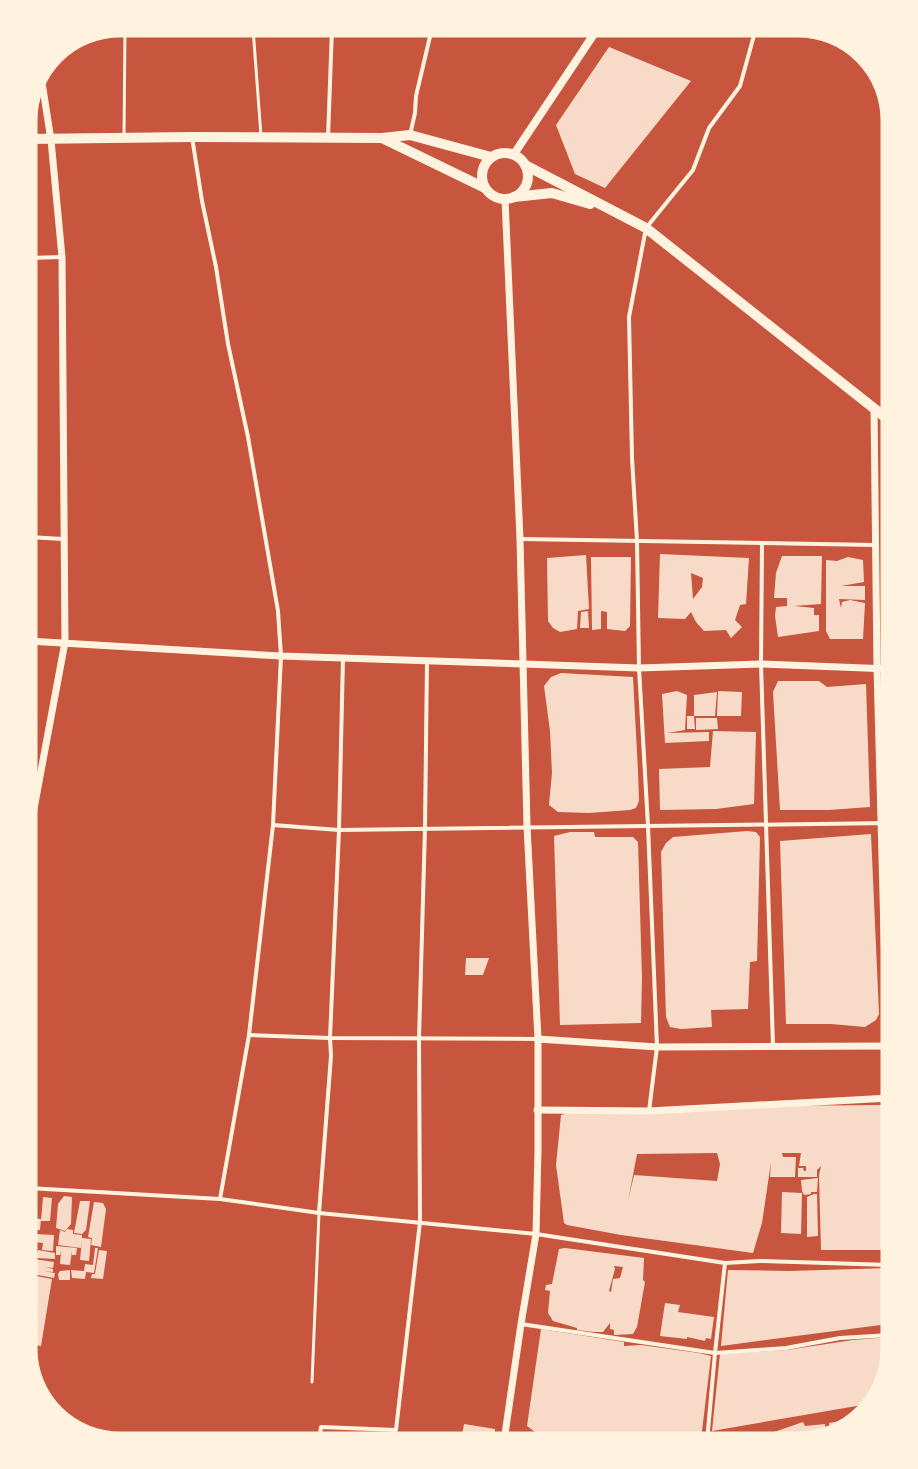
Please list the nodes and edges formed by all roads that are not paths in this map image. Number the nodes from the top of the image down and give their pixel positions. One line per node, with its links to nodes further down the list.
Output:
1 (125, 35): 9 (lane)
2 (254, 35): 11 (lane)
3 (332, 35): 13 (street)
4 (430, 35): 8 (street)
5 (593, 35): 16 (main road)
6 (754, 35): 21 (street)
7 (42, 86): 15 (street)
8 (410, 135): 12 (highway); 17 (highway)
9 (124, 137): 10 (highway); 15 (highway)
10 (192, 137): 11 (highway); 34 (street)
11 (261, 138): 13 (highway)
12 (382, 138): 13 (highway); 19 (highway)
13 (328, 139)
14 (35, 140): 15 (highway)
15 (52, 140): 22 (street)
16 (514, 154): 17 (highway); 18 (highway)
17 (491, 157): 19 (highway)
18 (525, 165): 20 (highway); 21 (highway)
19 (485, 188): 20 (highway)
20 (510, 198): 21 (highway); 28 (street)
21 (646, 228): 24 (highway); 29 (street)
22 (62, 257): 23 (street); 27 (street)
23 (35, 258)
24 (874, 408): 25 (highway); 31 (street)
25 (883, 415)
26 (35, 537): 27 (street)
27 (63, 539): 33 (street)
28 (520, 539): 29 (street); 37 (street)
29 (637, 541): 30 (street); 39 (street)
30 (762, 543): 31 (street); 38 (street)
31 (875, 545): 40 (street)
32 (35, 641): 33 (street)
33 (65, 642): 34 (street); 43 (street)
34 (281, 656): 35 (street); 46 (street)
35 (343, 658): 36 (street); 50 (street)
36 (427, 661): 37 (street); 49 (street)
37 (523, 664): 39 (street); 47 (street)
38 (761, 664): 39 (street); 40 (street); 45 (street)
39 (639, 668): 48 (street)
40 (877, 668): 41 (street); 42 (street)
41 (883, 668)
42 (883, 771)
43 (35, 796)
44 (883, 823): 45 (street)
45 (767, 824): 48 (street); 55 (street)
46 (273, 825): 50 (street); 51 (street)
47 (527, 826): 48 (street); 49 (street); 54 (street)
48 (648, 826): 57 (street)
49 (425, 828): 50 (street); 53 (street)
50 (339, 830): 52 (street)
51 (250, 1035): 52 (street); 62 (street)
52 (330, 1038): 53 (street); 63 (street)
53 (419, 1039): 54 (street); 64 (street)
54 (538, 1039): 57 (street); 59 (street)
55 (773, 1046): 56 (street); 57 (street)
56 (883, 1046)
57 (657, 1047): 60 (street)
58 (883, 1098): 60 (street)
59 (537, 1110): 60 (street); 65 (street)
60 (649, 1111)
61 (35, 1188): 62 (street)
62 (220, 1199): 63 (street)
63 (319, 1213): 64 (street); 71 (lane)
64 (420, 1222): 65 (street); 72 (street)
65 (536, 1234): 66 (street); 68 (street)
66 (725, 1263): 67 (street); 70 (street)
67 (883, 1265)
68 (521, 1324): 70 (street); 73 (street)
69 (883, 1335): 70 (street)
70 (714, 1353): 74 (street)
71 (312, 1382)
72 (320, 1434)
73 (505, 1434)
74 (708, 1434)

